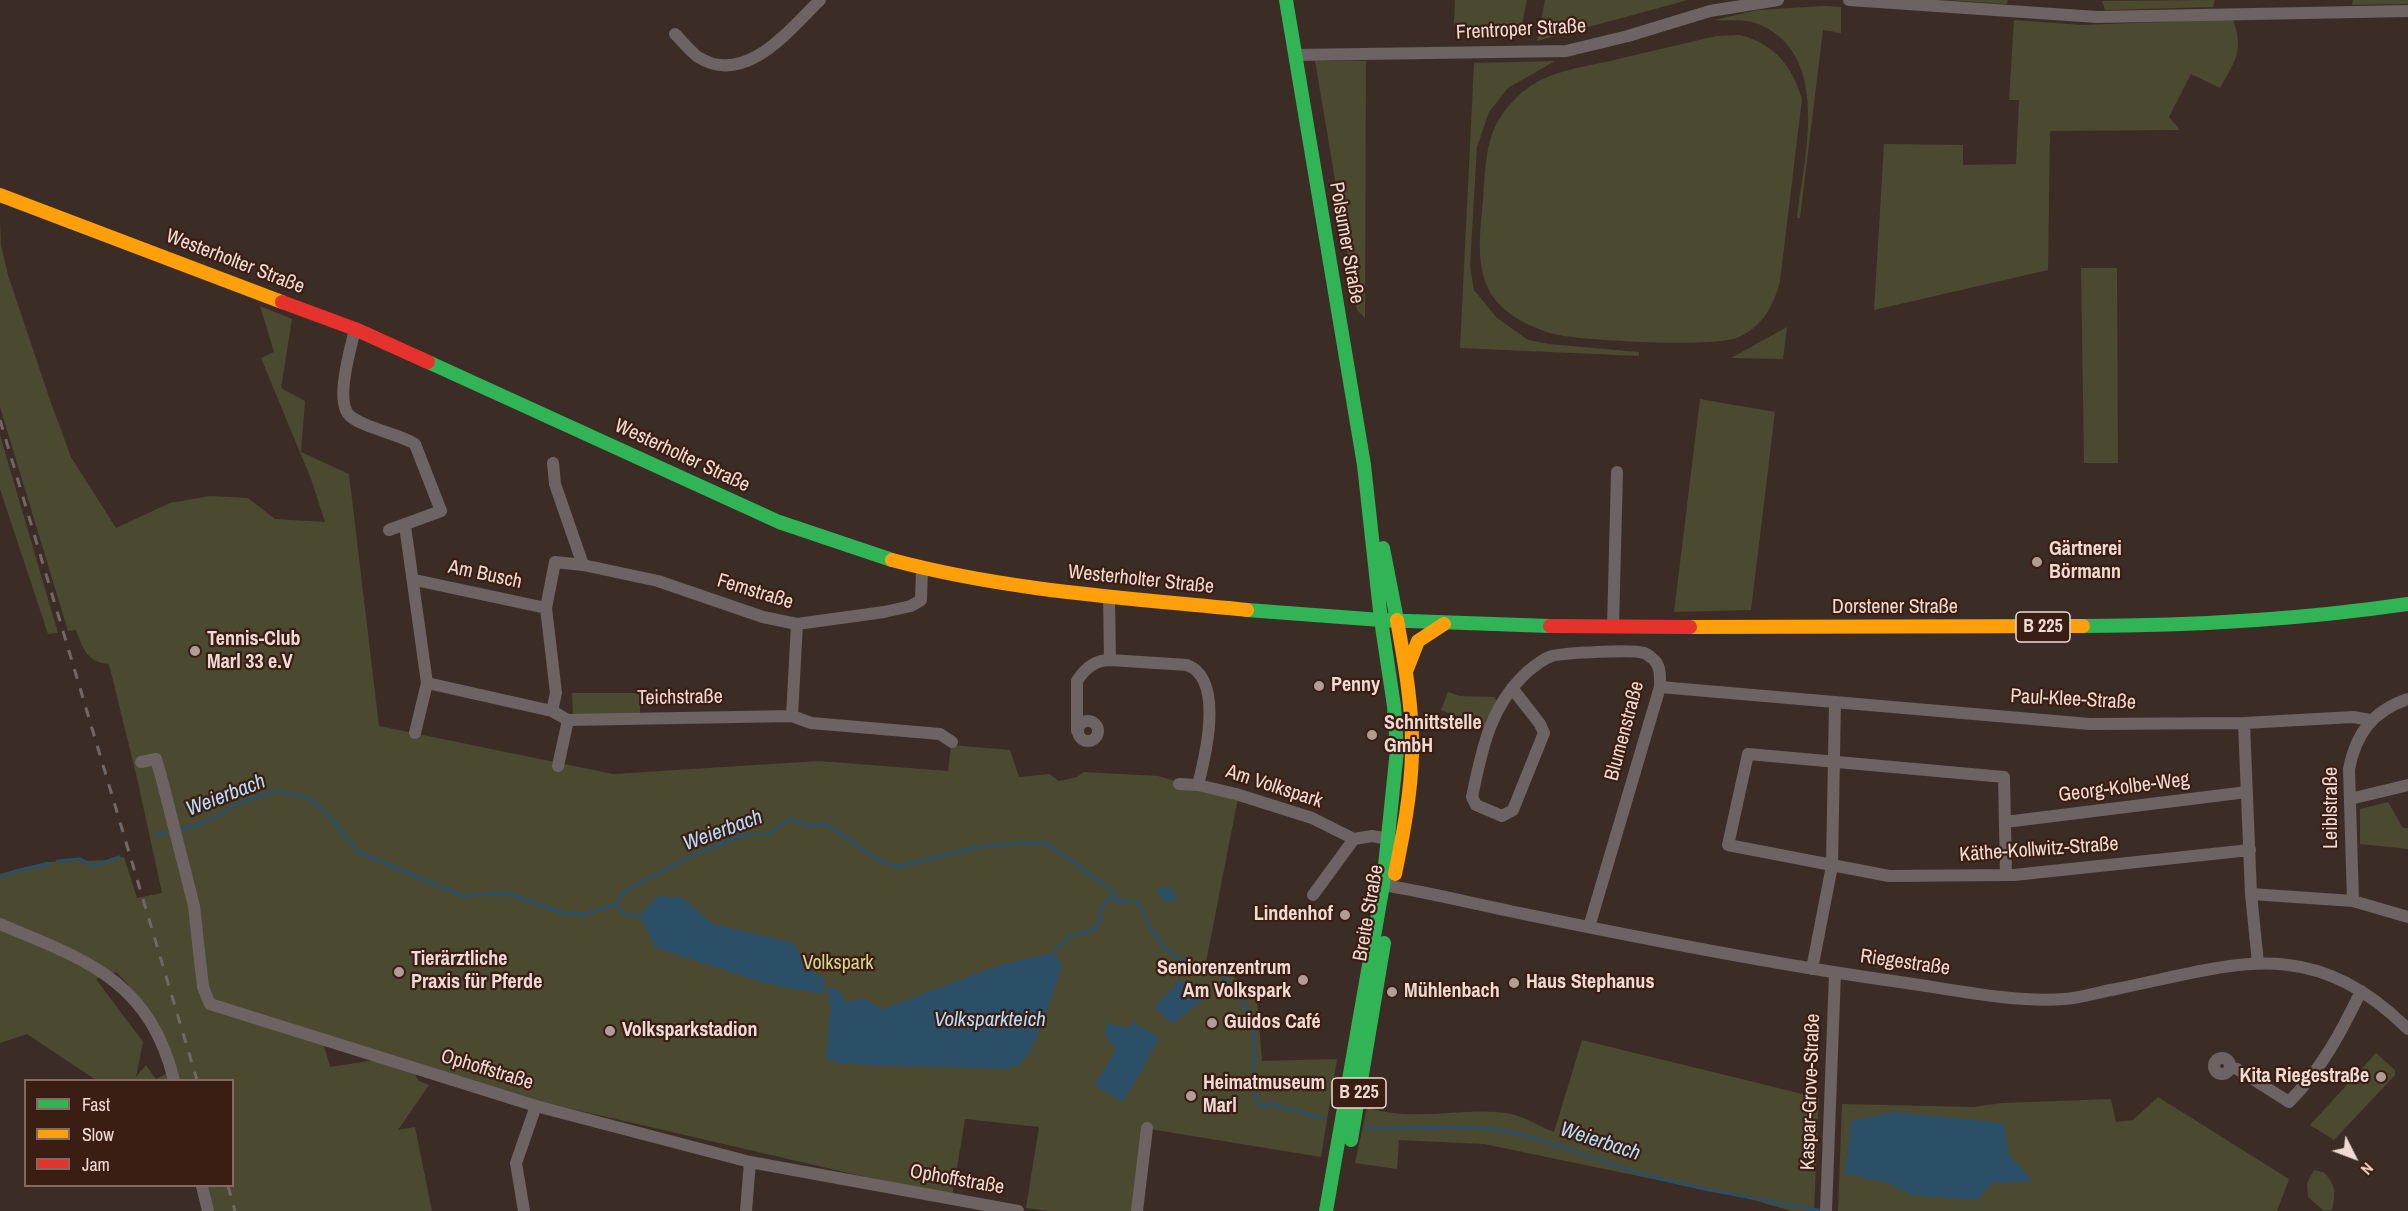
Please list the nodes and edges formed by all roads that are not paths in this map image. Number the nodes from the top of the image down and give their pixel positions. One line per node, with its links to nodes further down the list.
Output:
1 (820, 0): 6 (street)
2 (1286, 0): 7 (main road, Polsumer Straße)
3 (1778, 0): 7 (street, Frentroper Straße)
4 (1849, 0): 5 (street)
5 (2408, 11)
6 (675, 34)
7 (1295, 55): 12 (main road, Polsumer Straße)
8 (0, 195): 9 (main road, Westerholter Straße)
9 (355, 329): 13 (street); 17 (main road, Westerholter Straße)
10 (553, 463): 16 (street)
11 (1617, 472): 26 (street)
12 (1368, 492): 22 (main road, Polsumer Straße); 23 (main road, Polsumer Straße)
13 (405, 526): 14 (street); 18 (street)
14 (389, 530)
15 (555, 562): 16 (street, Femstraße); 21 (street, Am Busch)
16 (583, 565): 24 (street, Femstraße)
17 (922, 568): 19 (main road, Westerholter Straße); 24 (street, Femstraße)
18 (414, 580): 21 (street, Am Busch); 29 (street)
19 (1109, 597): 22 (main road, Westerholter Straße); 27 (street)
20 (2408, 604): 26 (main road, Dorstener Straße / B 225)
21 (546, 608): 34 (street, Am Busch)
22 (1381, 620): 23 (main road, Dorstener Straße); 52 (main road, Breite Straße / B 225)
23 (1397, 620): 25 (main road, Dorstener Straße); 28 (main road, Breite Straße / B 225)
24 (797, 624): 35 (street)
25 (1444, 624): 26 (main road, Dorstener Straße / B 225); 28 (main road)
26 (1613, 627)
27 (1110, 660): 39 (street); 46 (street)
28 (1406, 674): 52 (main road, Breite Straße / B 225)
29 (427, 683): 34 (street); 40 (street)
30 (1660, 687): 31 (street, Blumenstraße); 33 (street, Paul-Klee-Straße); 62 (street, Blumenstraße)
31 (1512, 688): 31 (street, Blumenstraße)
32 (2408, 699): 37 (street, Leiblstraße)
33 (1835, 702): 38 (street, Paul-Klee-Straße); 43 (street)
34 (552, 711): 36 (street)
35 (792, 716): 36 (street, Teichstraße); 41 (street, Teichstraße)
36 (568, 720): 44 (street)
37 (2370, 720): 38 (street); 49 (street, Leiblstraße)
38 (2244, 723): 48 (street)
39 (1077, 730)
40 (415, 733)
41 (952, 742)
42 (141, 762): 70 (street, Ophoffstraße)
43 (1835, 763): 50 (street); 54 (street); 54 (street, Käthe-Kollwitz-Straße)
44 (558, 766)
45 (1179, 784): 46 (street, Am Volkspark)
46 (1198, 785): 51 (street, Am Volkspark)
47 (2408, 785): 49 (street)
48 (2247, 792): 50 (street, Georg-Kolbe-Weg); 53 (street)
49 (2350, 799): 59 (street, Leiblstraße)
50 (2005, 822): 55 (street)
51 (1354, 838): 52 (street, Am Volkspark); 58 (street)
52 (1395, 841): 56 (main road, Breite Straße / B 225)
53 (2250, 850): 55 (street, Käthe-Kollwitz-Straße); 57 (street)
54 (1832, 866): 55 (street, Käthe-Kollwitz-Straße); 64 (street)
55 (2006, 875)
56 (1388, 886): 62 (street, Riegestraße); 81 (main road, Breite Straße / B 225); 82 (main road, Breite Straße / B 225)
57 (2251, 894): 59 (street); 63 (street)
58 (1313, 895)
59 (2353, 901): 60 (street)
60 (2408, 917)
61 (0, 924): 69 (street)
62 (1589, 927): 64 (street, Riegestraße)
63 (2258, 963): 65 (street, Riegestraße); 66 (street, Riegestraße)
64 (1812, 969): 65 (street, Riegestraße)
65 (1835, 973): 75 (street, Kaspar-Grove-Straße)
66 (2361, 991): 67 (street, Riegestraße); 68 (street)
67 (2408, 1029)
68 (2230, 1067)
69 (174, 1079)
70 (536, 1106): 72 (street, Ophoffstraße); 77 (street)
71 (1147, 1128): 80 (street)
72 (750, 1162): 74 (street, Ophoffstraße); 78 (street)
73 (202, 1187): 76 (street)
74 (950, 1206): 79 (street, Ophoffstraße)
75 (1827, 1207)
76 (208, 1211)
77 (524, 1211)
78 (746, 1211)
79 (1018, 1211)
80 (1137, 1211)
81 (1326, 1211)
82 (1337, 1211)

